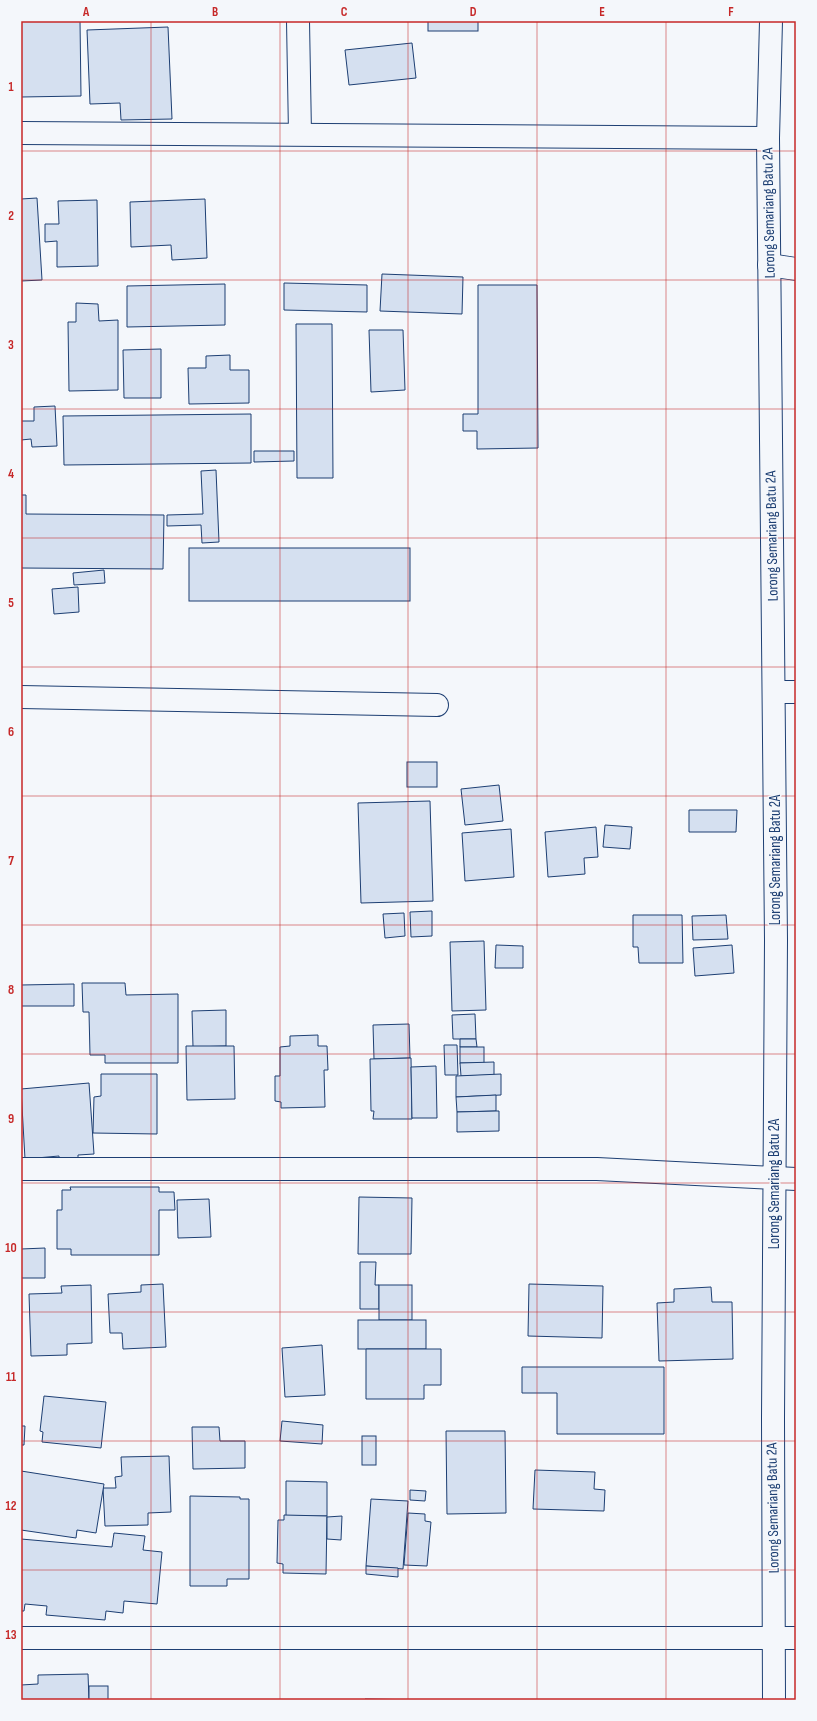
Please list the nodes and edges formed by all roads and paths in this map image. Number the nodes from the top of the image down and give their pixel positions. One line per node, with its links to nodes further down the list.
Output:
1 (298, 21): 4 (street)
2 (771, 21): 5 (street, Lorong Semariang Batu 2A)
3 (21, 133): 4 (street)
4 (300, 134): 5 (street)
5 (768, 138): 6 (street, Lorong Semariang Batu 2A)
6 (769, 265): 7 (street); 8 (street, Lorong Semariang Batu 2A)
7 (796, 269)
8 (774, 692): 9 (street); 13 (street, Lorong Semariang Batu 2A)
9 (796, 692)
10 (21, 697): 11 (street)
11 (437, 705)
12 (21, 1169): 13 (street)
13 (774, 1179): 14 (street); 16 (street, Lorong Semariang Batu 2A)
14 (796, 1179)
15 (21, 1638): 16 (street)
16 (785, 1638): 17 (street, Lorong Semariang Batu 2A)
17 (774, 1700)

